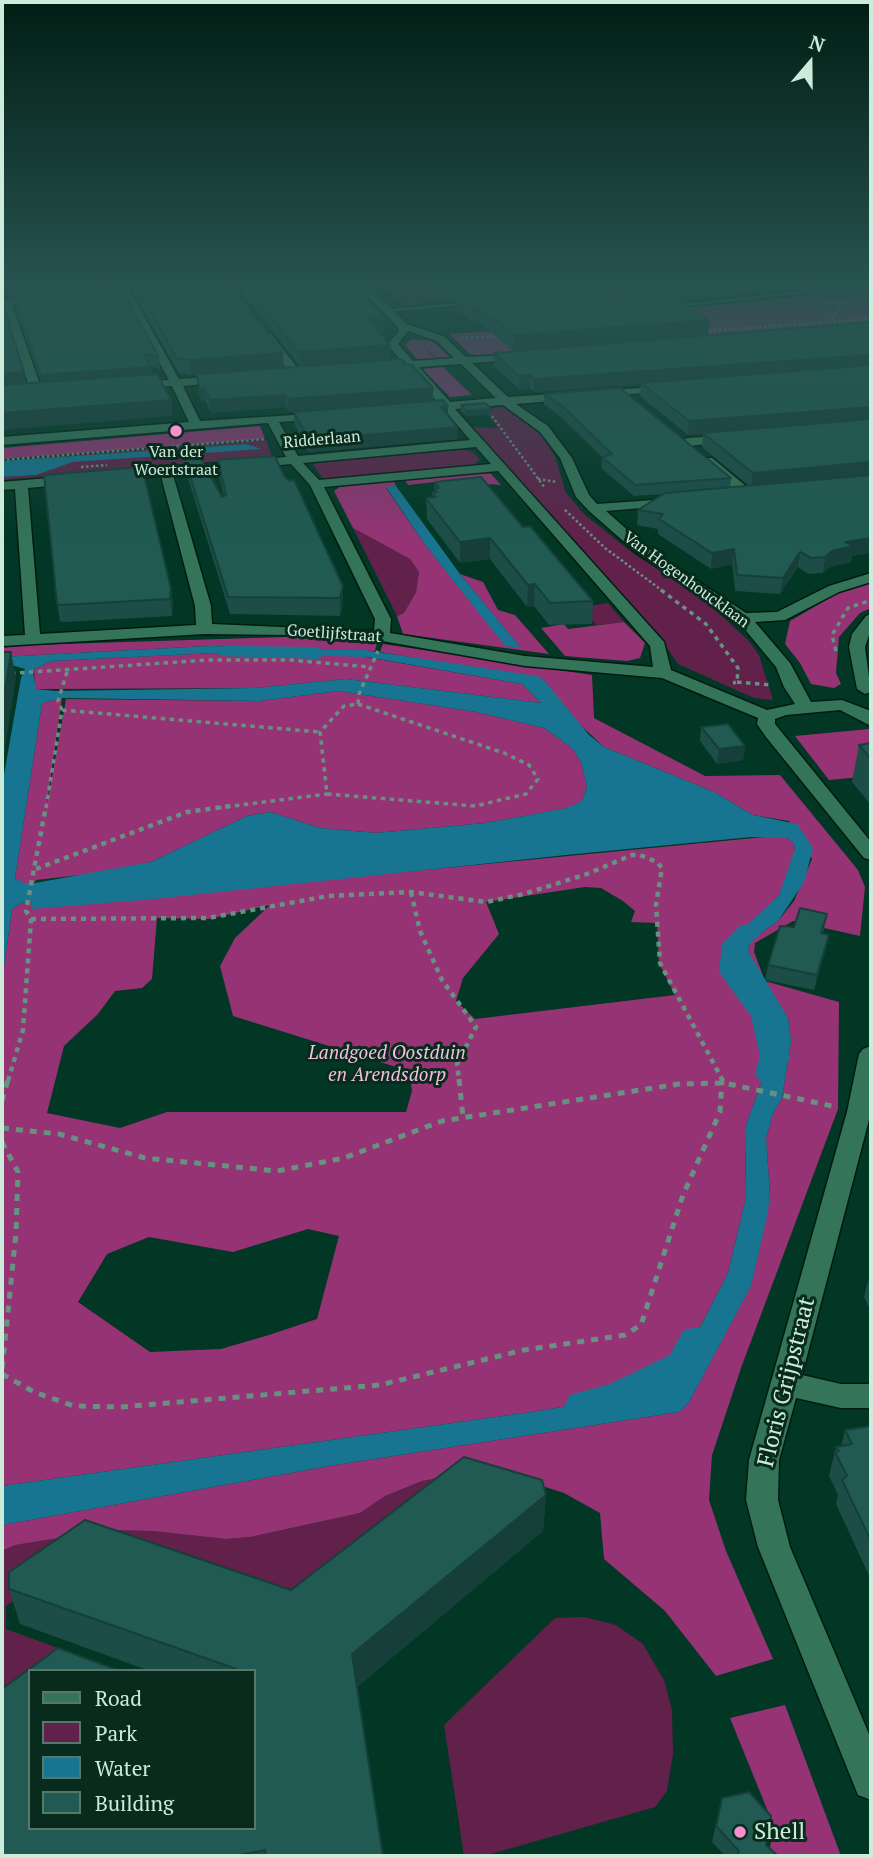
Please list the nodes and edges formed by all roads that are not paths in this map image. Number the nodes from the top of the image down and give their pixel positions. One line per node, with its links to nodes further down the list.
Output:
1 (24, 371): 13 (street)
2 (169, 371): 9 (street)
3 (416, 371): 16 (street)
4 (475, 371): 14 (street, Van Hogenhoucklaan)
5 (309, 372): 6 (street)
6 (296, 373): 7 (street)
7 (283, 374)
8 (243, 377): 9 (street)
9 (176, 383): 10 (street); 20 (street)
10 (120, 387)
11 (678, 387): 12 (street)
12 (623, 391): 14 (street); 15 (street)
13 (51, 392)
14 (505, 400): 16 (street); 32 (street, Van Hogenhoucklaan)
15 (634, 400)
16 (449, 405): 17 (street); 23 (street)
17 (410, 408)
18 (341, 414): 19 (street)
19 (272, 419): 20 (street); 24 (street)
20 (196, 425): 22 (street)
21 (739, 438): 30 (street)
22 (2, 441)
23 (478, 443): 24 (street, Ridderlaan); 25 (street)
24 (294, 460): 26 (street, Ridderlaan); 28 (street)
25 (503, 471): 28 (street); 40 (street)
26 (166, 472): 27 (street, Ridderlaan); 36 (street)
27 (21, 484): 29 (street, Ridderlaan); 37 (street)
28 (316, 484): 39 (street)
29 (2, 486)
30 (747, 494)
31 (691, 499): 32 (street)
32 (594, 508): 34 (street, Van Hogenhoucklaan)
33 (871, 577): 34 (street)
34 (743, 618): 43 (street, Van Hogenhoucklaan)
35 (871, 619): 41 (street)
36 (204, 629): 37 (street, Goetlijfstraat); 39 (street, Goetlijfstraat)
37 (33, 639): 38 (street, Goetlijfstraat)
38 (2, 641)
39 (380, 644): 40 (street, Goetlijfstraat)
40 (665, 673): 44 (street)
41 (868, 689): 42 (street)
42 (849, 706): 43 (street); 45 (street)
43 (806, 707): 44 (street)
44 (767, 716): 46 (street)
45 (871, 721)
46 (871, 854)
47 (871, 1054): 48 (street, Floris Grijpstraat)
48 (784, 1383): 49 (street); 50 (street, Floris Grijpstraat)
49 (871, 1396)
50 (871, 1782)

